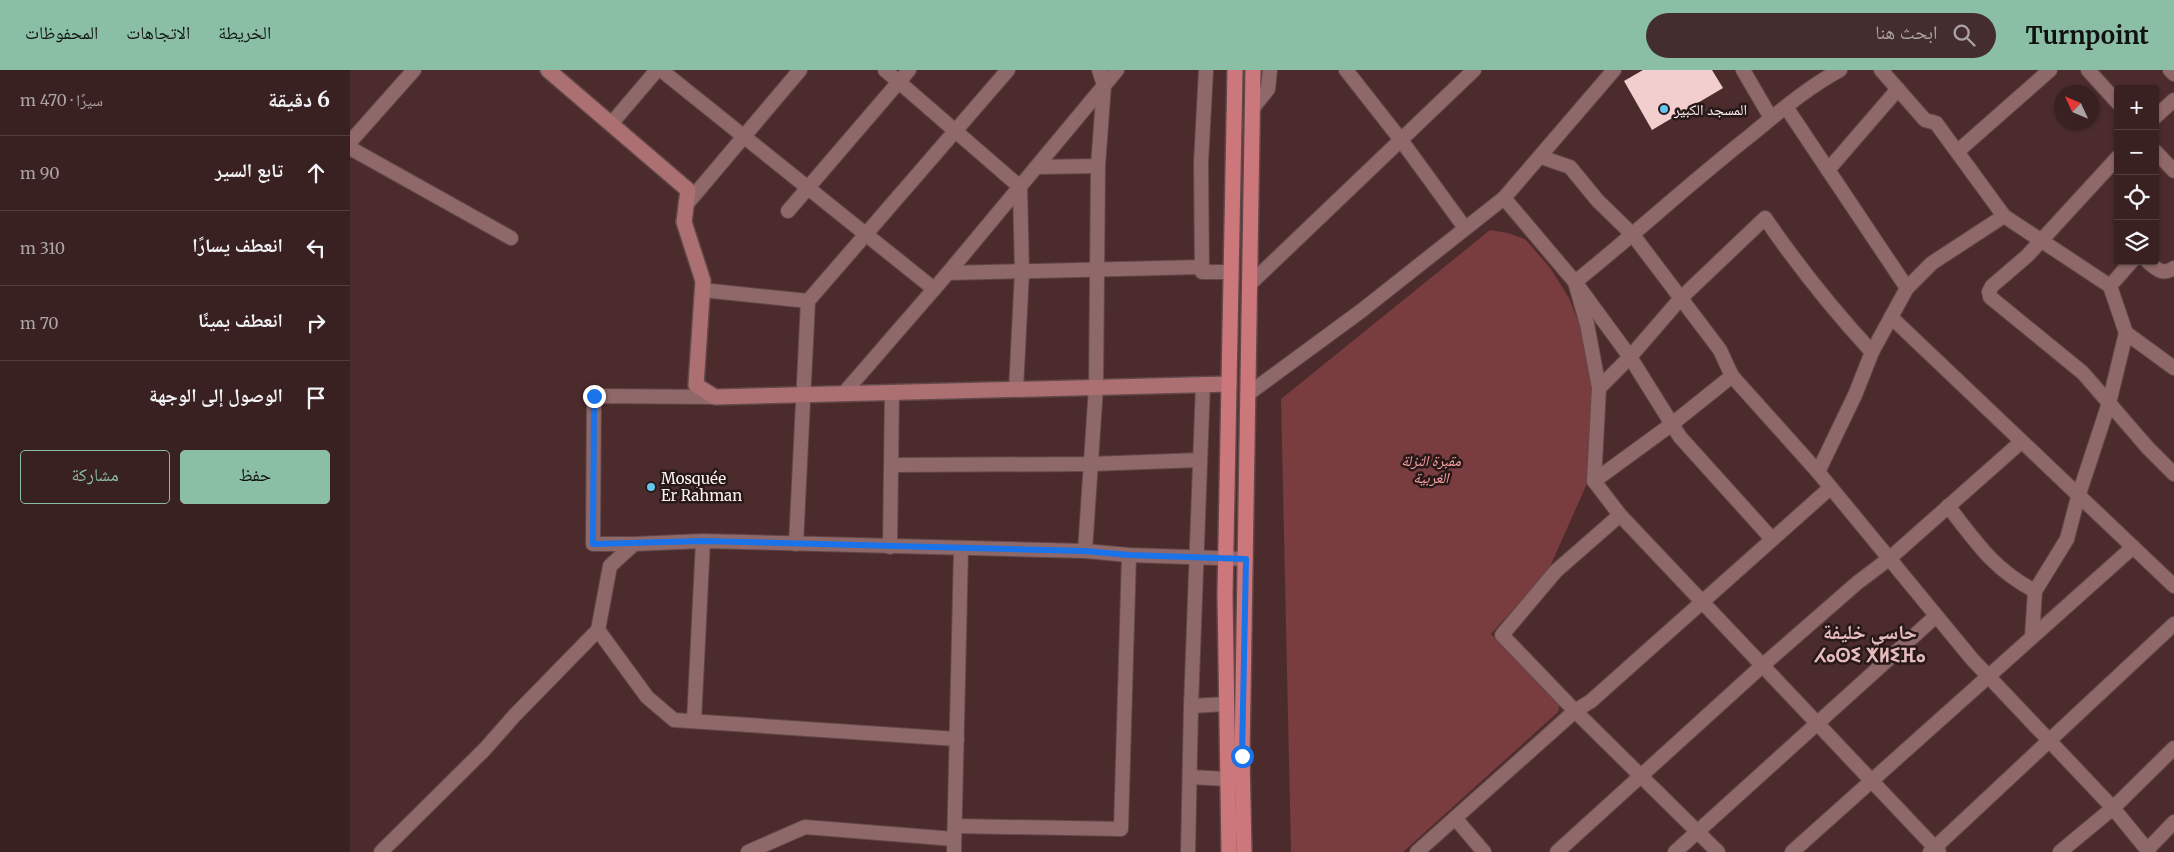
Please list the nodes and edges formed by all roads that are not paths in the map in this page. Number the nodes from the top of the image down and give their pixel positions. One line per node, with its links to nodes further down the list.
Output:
1 (414, 70): 37 (street)
2 (548, 70): 33 (street)
3 (659, 70): 33 (street); 35 (street)
4 (800, 70): 35 (street)
5 (885, 70): 24 (street)
6 (910, 70): 24 (street)
7 (1008, 70): 34 (street)
8 (1099, 70): 25 (street)
9 (1117, 70): 25 (street)
10 (1206, 70): 60 (street)
11 (1235, 70): 64 (main road)
12 (1254, 70): 30 (main road)
13 (1270, 70): 30 (street)
14 (1346, 70): 36 (street)
15 (1474, 70): 36 (street)
16 (1614, 70): 41 (street)
17 (1743, 70): 32 (street)
18 (1840, 70): 29 (street)
19 (1881, 70): 26 (street)
20 (2050, 70): 39 (street)
21 (2088, 70): 27 (street)
22 (2170, 70): 23 (street)
23 (2174, 74)
24 (900, 82): 34 (street); 47 (street)
25 (1104, 84): 43 (street); 44 (street)
26 (1898, 89): 39 (street); 45 (street)
27 (2114, 99)
28 (2174, 100): 31 (street)
29 (1786, 107): 32 (street); 45 (street)
30 (1253, 108): 67 (main road)
31 (2159, 113)
32 (1772, 118): 55 (street)
33 (611, 124): 50 (street)
34 (957, 130): 48 (street); 54 (street)
35 (744, 136): 47 (street); 50 (street)
36 (1401, 140): 53 (street); 67 (street)
37 (350, 142)
38 (350, 148): 56 (street)
39 (1958, 151): 52 (street)
40 (2159, 154): 46 (street)
41 (1541, 158): 49 (street); 55 (street)
42 (2114, 161): 57 (street)
43 (1037, 166): 44 (street); 48 (street)
44 (1098, 166): 62 (street)
45 (1828, 170): 69 (street)
46 (2174, 171)
47 (807, 187): 51 (street); 54 (street)
48 (1020, 187): 63 (street); 65 (street)
49 (1504, 198): 53 (street); 66 (street)
50 (686, 205): 71 (street)
51 (788, 211)
52 (2004, 216): 57 (street); 69 (street)
53 (1466, 228): 88 (street)
54 (865, 233): 70 (street); 73 (street)
55 (1633, 235): 66 (street); 72 (street)
56 (511, 238)
57 (2040, 241): 68 (street); 90 (street)
58 (2128, 265): 68 (street)
59 (2152, 265): 61 (street)
60 (1202, 267): 62 (street); 64 (street)
61 (2174, 268)
62 (1099, 271): 63 (street); 82 (street)
63 (1022, 272): 65 (street); 84 (street)
64 (1231, 272): 81 (main road)
65 (948, 273): 70 (street)
66 (1575, 282): 77 (street); 83 (street)
67 (1250, 284): 88 (main road)
68 (2110, 286): 75 (street)
69 (1907, 288): 74 (street)
70 (934, 289): 86 (street)
71 (702, 290): 73 (street); 89 (street)
72 (1681, 298): 76 (street); 77 (street); 79 (street)
73 (808, 301): 87 (street)
74 (1891, 318): 76 (street); 92 (street)
75 (2126, 332): 78 (street); 90 (street)
76 (1872, 352): 96 (street)
77 (1630, 357): 83 (street); 91 (street)
78 (2174, 368)
79 (1732, 376): 91 (street); 96 (street)
80 (1204, 384): 81 (street); 82 (street); 93 (street)
81 (1229, 384): 114 (main road)
82 (1096, 387): 84 (street); 94 (street)
83 (1599, 388): 98 (street)
84 (1016, 389): 85 (street)
85 (892, 392): 86 (street); 95 (street)
86 (844, 393): 87 (street)
87 (803, 394): 89 (street); 106 (street)
88 (1248, 394): 115 (main road)
89 (714, 397): 105 (street)
90 (2109, 403): 97 (street); 100 (street)
91 (1672, 424): 98 (street); 103 (street)
92 (2021, 442): 100 (street); 101 (street)
93 (1200, 460): 94 (street); 112 (street)
94 (1091, 464): 95 (street); 110 (street)
95 (892, 465): 107 (street)
96 (1818, 472): 99 (street)
97 (2174, 474)
98 (1594, 481): 102 (street)
99 (1830, 488): 103 (street); 113 (street)
100 (2078, 497): 108 (street); 117 (street)
101 (1948, 506): 113 (street); 117 (street)
102 (1620, 515): 118 (street); 127 (street)
103 (1772, 539): 118 (street)
104 (703, 541): 105 (street); 106 (street); 128 (street)
105 (634, 544): 121 (street)
106 (796, 544): 107 (street)
107 (890, 547): 109 (street)
108 (2133, 547): 116 (street); 122 (street)
109 (961, 549): 110 (street); 130 (street)
110 (1085, 551): 111 (street)
111 (1129, 555): 112 (street); 141 (street)
112 (1197, 558): 114 (street); 126 (street)
113 (1890, 558): 119 (street); 123 (street)
114 (1225, 559): 115 (street); 125 (main road)
115 (1246, 559): 148 (main road)
116 (2174, 586)
117 (2035, 591): 122 (street)
118 (1702, 602): 123 (street); 127 (street)
119 (1936, 616): 124 (street); 129 (street)
120 (2174, 624): 131 (street)
121 (598, 630): 128 (street); 144 (street)
122 (2032, 636): 124 (street)
123 (1763, 666): 129 (street); 133 (street)
124 (1988, 676): 131 (street); 136 (street)
125 (1226, 704): 126 (street); 135 (main road)
126 (1190, 706): 134 (street)
127 (1575, 711): 133 (street); 138 (street)
128 (694, 721): 130 (street)
129 (1816, 722): 136 (street); 140 (street)
130 (957, 739): 141 (street)
131 (2048, 740): 137 (street); 142 (street)
132 (2174, 748): 137 (street)
133 (1640, 775): 140 (street); 151 (street)
134 (1190, 777): 135 (street); 146 (street)
135 (1228, 779): 147 (main road)
136 (1872, 780): 142 (street); 154 (street)
137 (2113, 808): 143 (street); 155 (street)
138 (1455, 818): 149 (street); 150 (street)
139 (2174, 822): 143 (street)
140 (1697, 831): 152 (street); 153 (street)
141 (954, 839): 145 (street)
142 (1935, 851)
143 (2148, 851)
144 (381, 852)
145 (748, 852)
146 (1188, 852)
147 (1229, 852)
148 (1244, 852)
149 (1417, 852)
150 (1484, 852)
151 (1557, 852)
152 (1674, 852)
153 (1718, 852)
154 (1792, 852)
155 (2060, 852)

